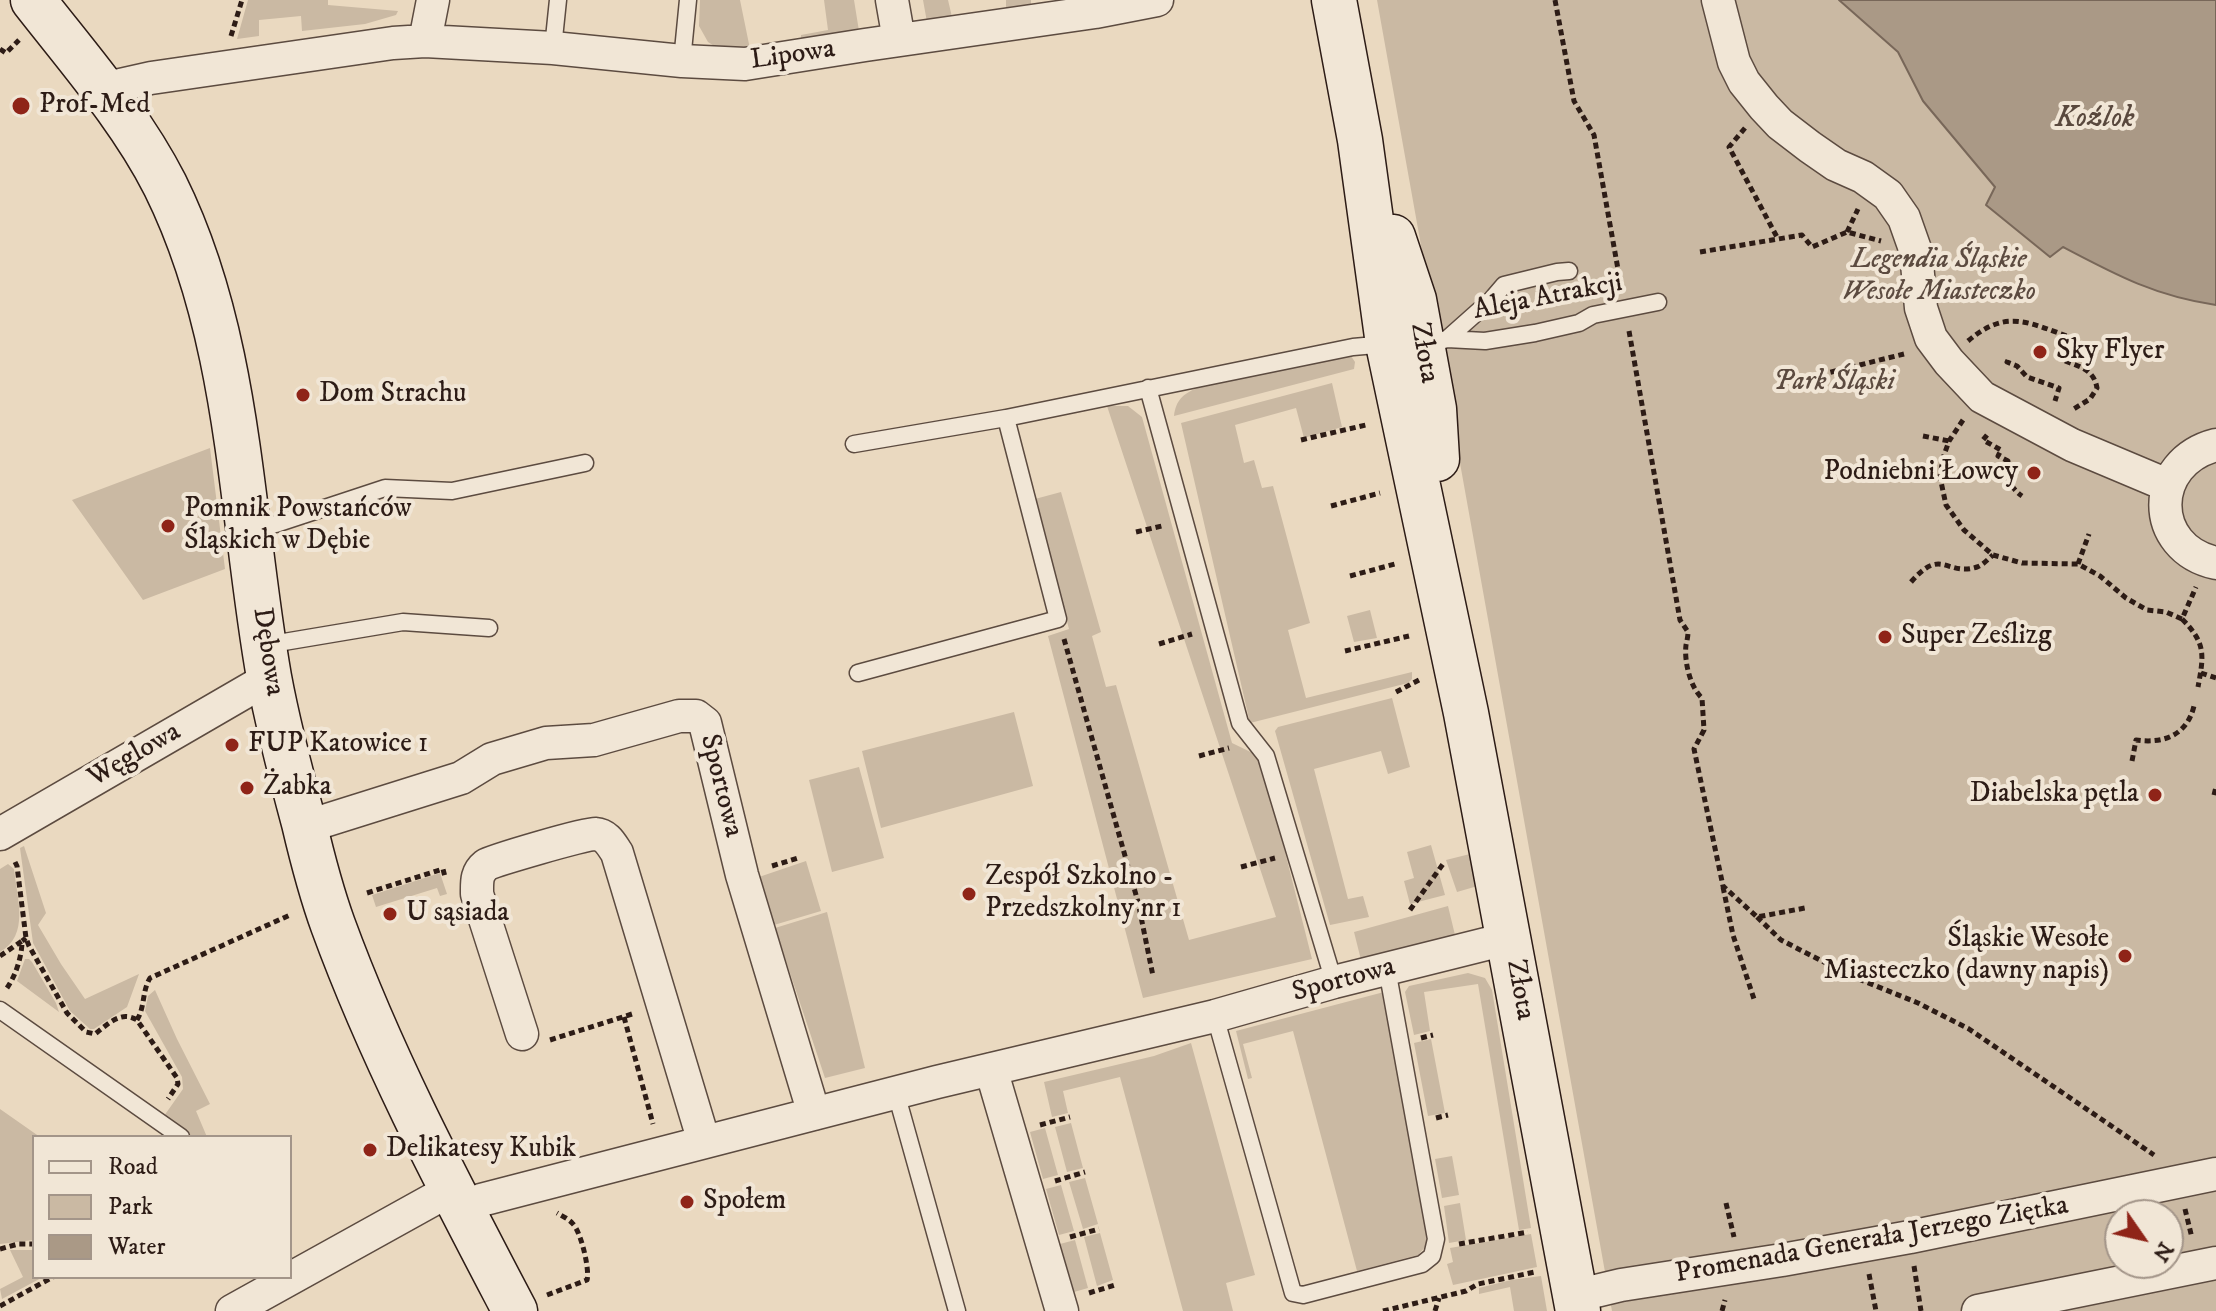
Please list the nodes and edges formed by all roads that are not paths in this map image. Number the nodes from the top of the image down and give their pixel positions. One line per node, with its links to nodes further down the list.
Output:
1 (433, 0): 11 (street)
2 (558, 0): 12 (lane)
3 (688, 0): 13 (lane)
4 (892, 0): 10 (street)
5 (1153, 0): 8 (street, Lipowa)
6 (1334, 0): 15 (street, Złota)
7 (1718, 0): 24 (street)
8 (1093, 6): 10 (street, Lipowa)
9 (28, 18): 14 (street, Dębowa)
10 (899, 40): 13 (street, Lipowa)
11 (425, 41): 12 (street, Lipowa); 14 (street, Lipowa)
12 (553, 48): 13 (street, Lipowa)
13 (682, 61)
14 (102, 89): 25 (street, Dębowa)
15 (1360, 140): 18 (street, Złota); 18 (street, Złota)
16 (1569, 271): 18 (lane)
17 (1658, 302): 18 (lane, Aleja Atrakcji)
18 (1419, 343): 19 (lane, Aleja Atrakcji); 32 (street, Złota)
19 (1148, 388): 20 (lane, Aleja Atrakcji); 34 (lane)
20 (1006, 418): 21 (lane, Aleja Atrakcji); 29 (lane)
21 (854, 444)
22 (2216, 445): 24 (street)
23 (585, 463): 25 (lane)
24 (2167, 485): 26 (street)
25 (249, 529): 28 (street, Dębowa)
26 (2209, 562)
27 (489, 628): 28 (lane)
28 (267, 662): 30 (street, Dębowa); 31 (street, Węglowa)
29 (858, 673)
30 (305, 827): 40 (street, Sportowa); 44 (street, Dębowa)
31 (6, 845)
32 (1510, 938): 33 (street, Sportowa); 46 (street, Złota)
33 (1387, 969): 34 (street, Sportowa); 36 (lane)
34 (1334, 982): 36 (street, Sportowa)
35 (0, 1010): 41 (lane)
36 (1215, 1016): 38 (street, Sportowa)
37 (522, 1034): 42 (street)
38 (991, 1069): 39 (street, Sportowa); 50 (street)
39 (896, 1093): 40 (street, Sportowa); 49 (lane)
40 (814, 1114): 42 (street, Sportowa)
41 (178, 1135)
42 (704, 1142): 44 (street, Sportowa)
43 (2195, 1179): 46 (street, Promenada Generała Jerzego Ziętka)
44 (457, 1198): 47 (street, Dębowa); 48 (street, Sportowa)
45 (2208, 1265): 51 (street)
46 (1566, 1292)
47 (526, 1305)
48 (232, 1311)
49 (957, 1311)
50 (1062, 1311)
51 (1978, 1311)

